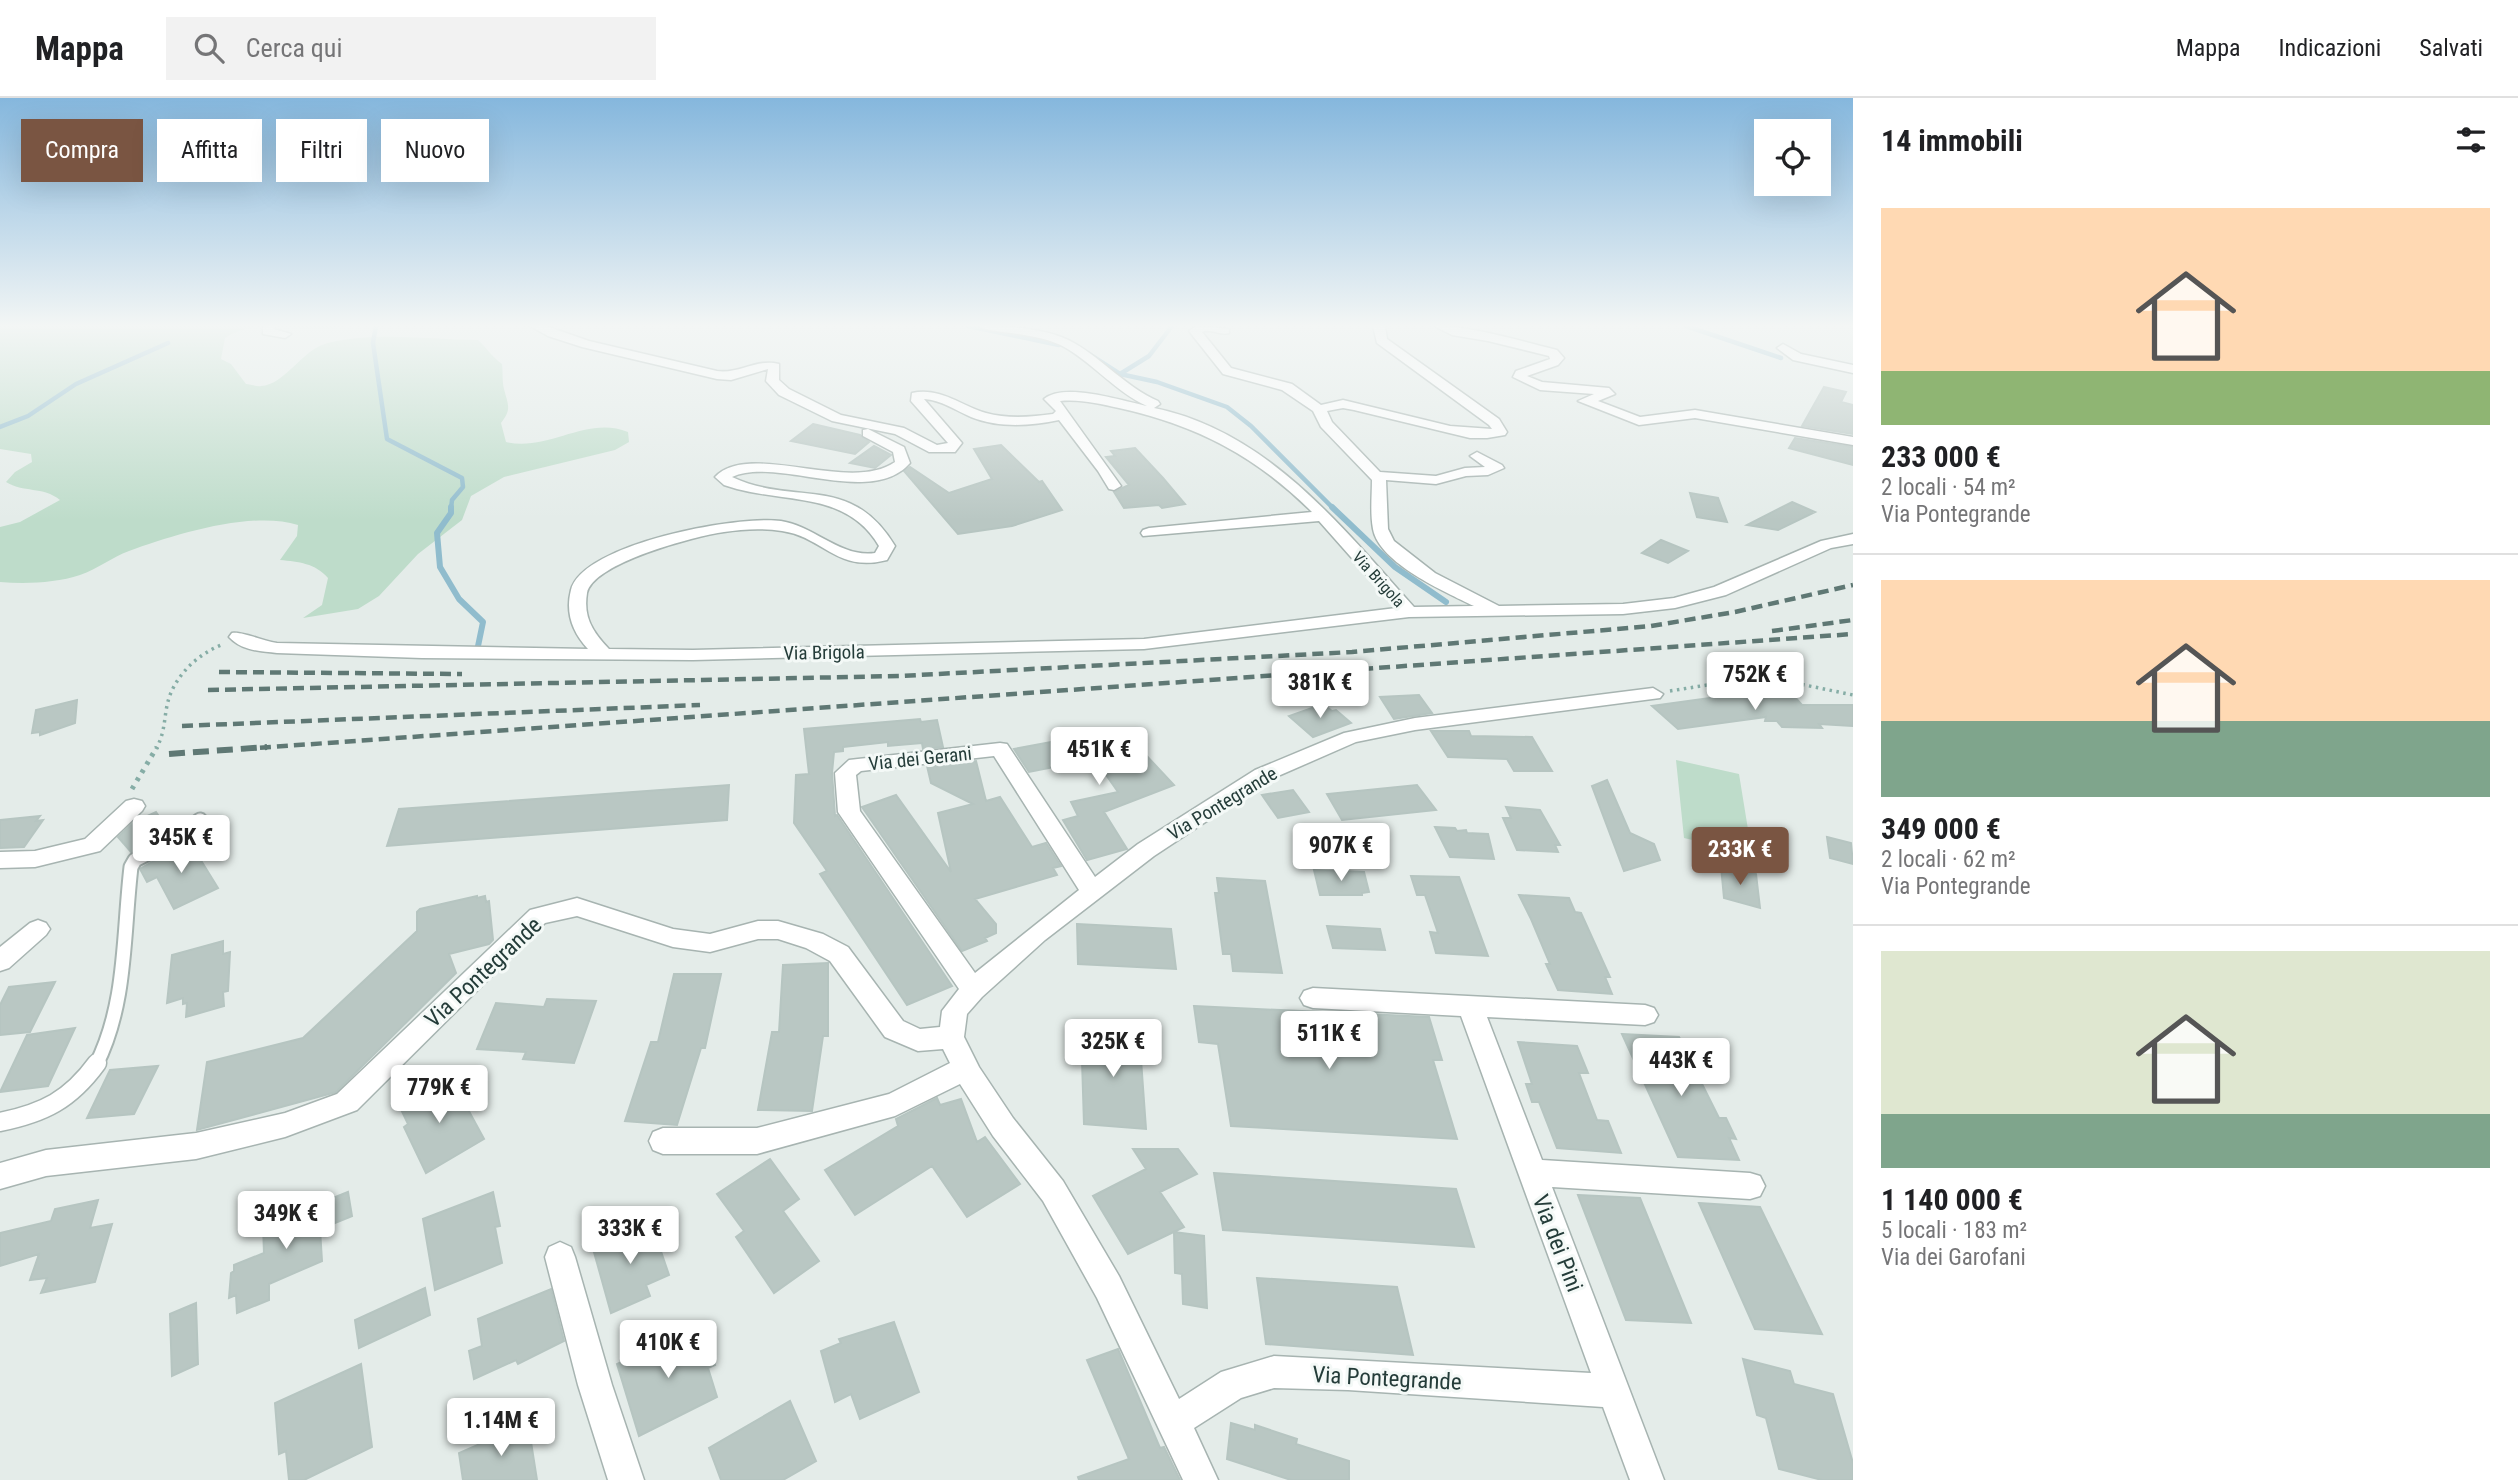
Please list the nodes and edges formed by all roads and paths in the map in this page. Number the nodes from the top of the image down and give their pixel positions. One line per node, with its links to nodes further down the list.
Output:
1 (782, 390): 7 (street)
2 (1127, 390): 9 (street)
3 (1292, 390): 6 (street)
4 (1451, 390): 6 (street)
5 (1598, 390): 10 (street)
6 (1319, 409): 12 (street)
7 (1062, 415): 9 (street, Via Brigola); 13 (street)
8 (802, 418): 20 (street)
9 (1186, 421): 14 (street, Via Brigola)
10 (1853, 441)
11 (1476, 456): 12 (street)
12 (1379, 478): 17 (street, Via Brigola)
13 (1114, 486)
14 (1323, 516): 15 (street); 18 (street, Via Brigola)
15 (1149, 533)
16 (1853, 539): 17 (street, Via Brigola)
17 (1500, 611): 18 (street, Via Brigola)
18 (1409, 612): 20 (street, Via Brigola)
19 (238, 638): 20 (street, Via Brigola); 23 (path)
20 (606, 655)
21 (1653, 694): 22 (path); 26 (street, Via Pontegrande)
22 (1853, 695)
23 (134, 806): 25 (street)
24 (200, 820): 35 (lane)
25 (0, 860)
26 (1092, 892): 29 (street, Via Pontegrande); 29 (street, Via dei Gerani)
27 (37, 929): 28 (street)
28 (0, 961)
29 (973, 990): 33 (street, Via Pontegrande)
30 (1313, 998): 31 (street)
31 (1469, 1006): 32 (street); 37 (street, Via dei Pini)
32 (1645, 1015)
33 (951, 1037): 34 (street); 38 (street, Via Pontegrande)
34 (965, 1068): 36 (street); 42 (street)
35 (0, 1122)
36 (663, 1141)
37 (1532, 1173): 39 (street); 41 (street, Via dei Pini)
38 (0, 1176)
39 (1751, 1186)
40 (560, 1257): 43 (street)
41 (1614, 1391): 42 (street, Via Pontegrande); 45 (street, Via dei Pini)
42 (1173, 1422): 44 (street)
43 (626, 1480)
44 (1201, 1480)
45 (1647, 1480)

